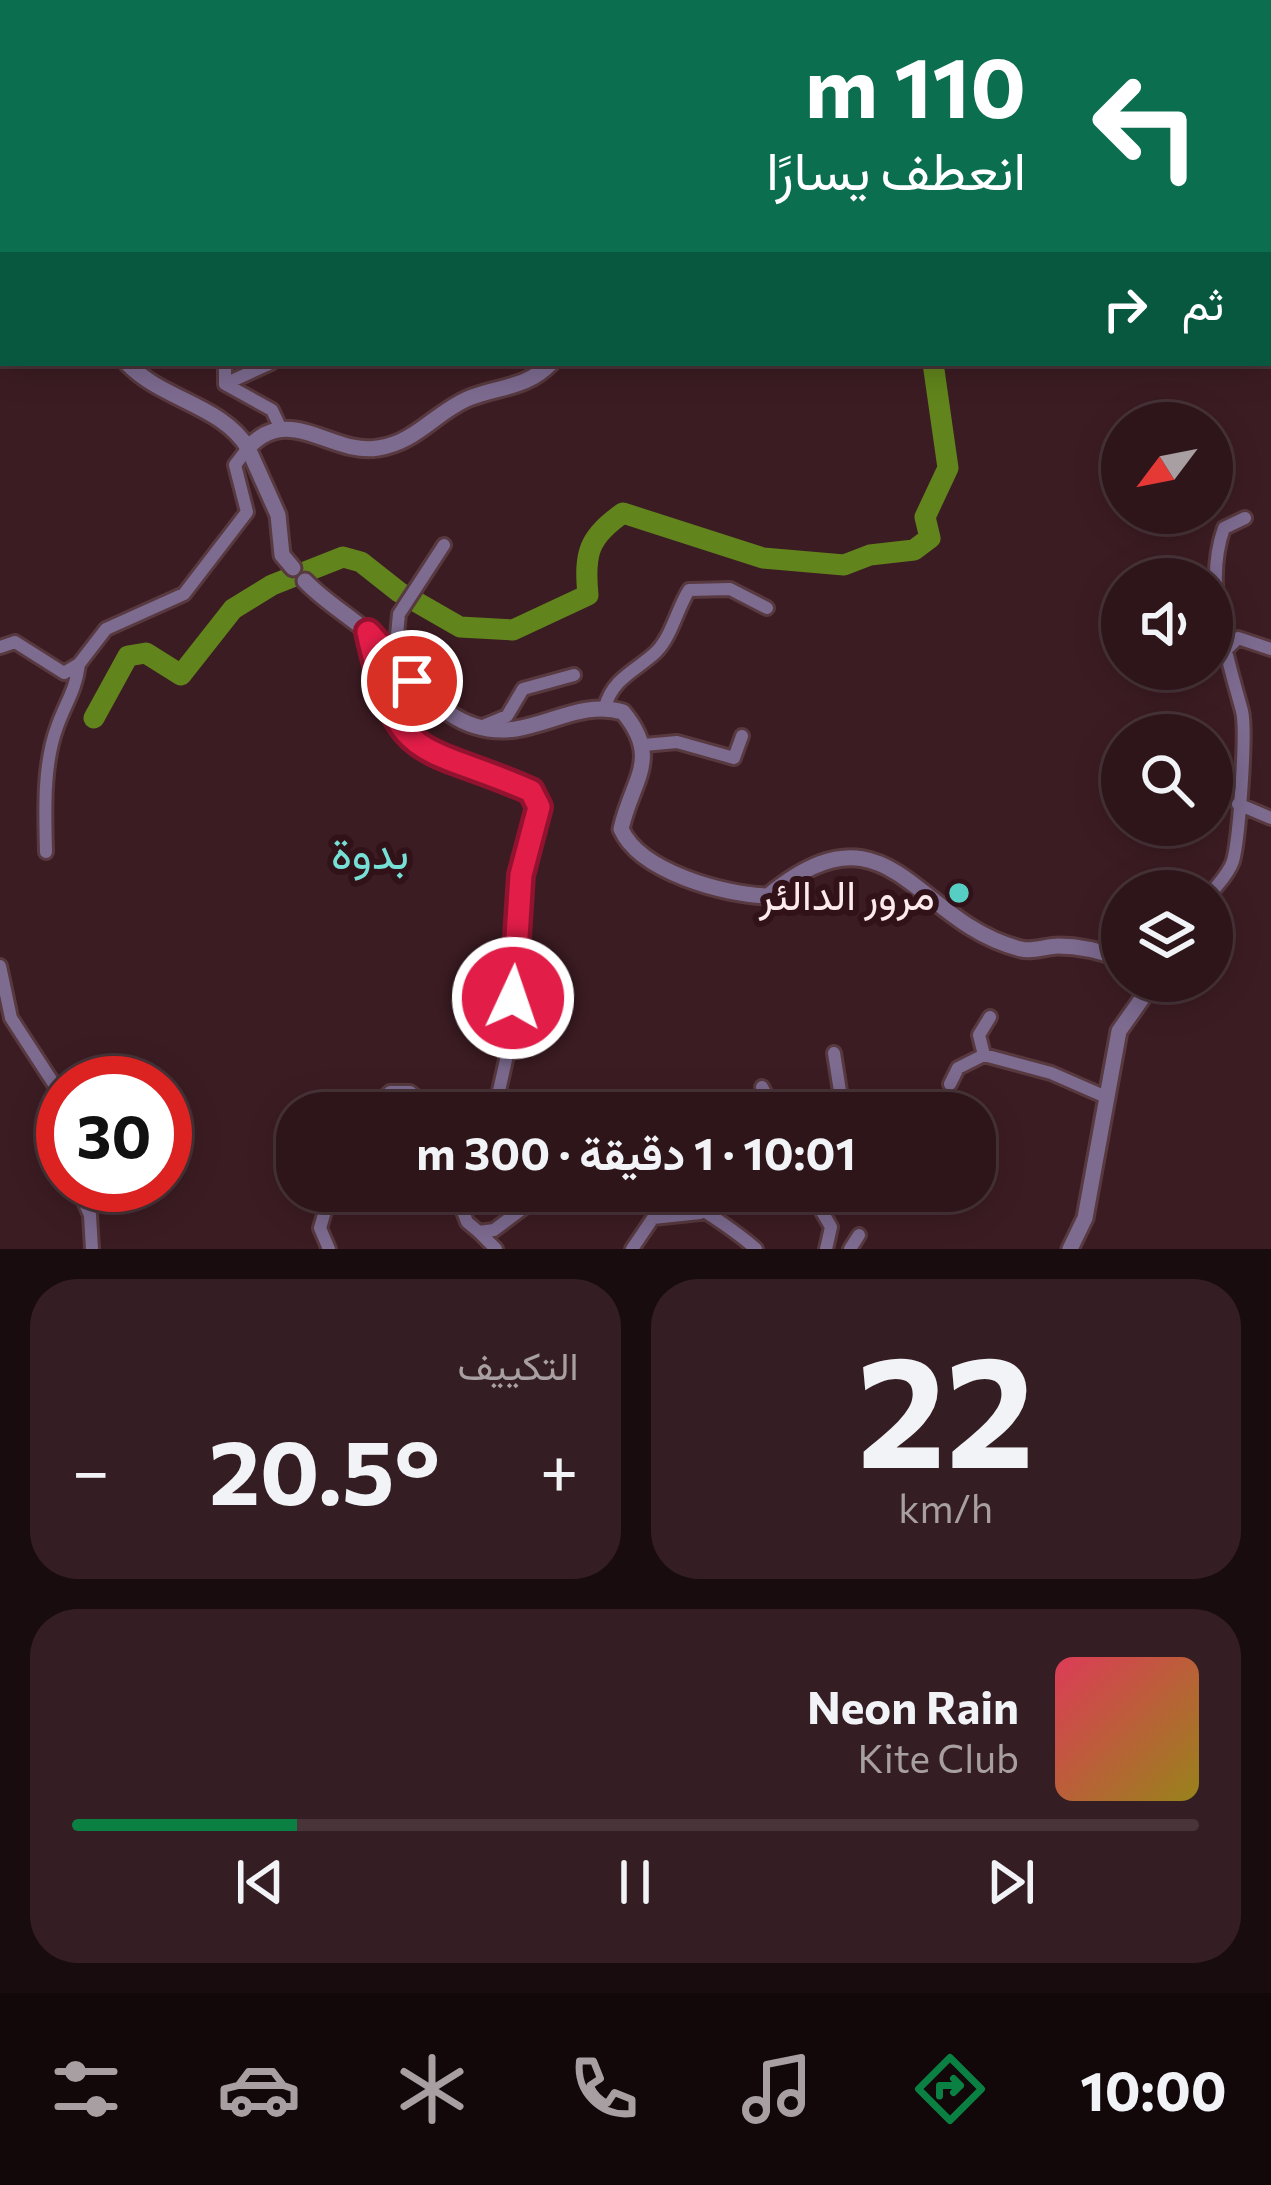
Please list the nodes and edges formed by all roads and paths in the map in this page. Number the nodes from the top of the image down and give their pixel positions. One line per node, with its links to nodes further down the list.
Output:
1 (131, 366): 7 (street)
2 (225, 366): 5 (street)
3 (264, 366): 5 (street)
4 (546, 366): 6 (street)
5 (225, 384): 6 (street)
6 (281, 429): 7 (street)
7 (248, 448): 12 (street); 16 (street)
8 (1245, 518): 10 (street)
9 (443, 544): 19 (street)
10 (1215, 558)
11 (767, 608): 20 (street)
12 (368, 632): 19 (street); 37 (street)
13 (1233, 643): 15 (street)
14 (0, 647): 16 (street)
15 (1271, 649)
16 (79, 664): 26 (street)
17 (574, 675): 21 (street)
18 (1233, 679): 24 (street)
19 (412, 681): 21 (street)
20 (605, 707): 21 (street); 23 (street)
21 (478, 728)
22 (742, 736): 23 (street)
23 (644, 745): 28 (street)
24 (1238, 804): 25 (street); 27 (street)
25 (1271, 818)
26 (46, 852)
27 (1229, 870)
28 (1101, 951)
29 (0, 966): 34 (street)
30 (1140, 1002): 40 (street)
31 (990, 1017): 33 (street)
32 (834, 1053): 39 (street)
33 (985, 1055): 35 (street); 40 (street)
34 (36, 1056)
35 (950, 1084)
36 (762, 1088): 38 (street)
37 (499, 1092)
38 (764, 1092)
39 (840, 1092)
40 (1106, 1097): 57 (street)
41 (88, 1212): 50 (street)
42 (325, 1212): 51 (street)
43 (463, 1212): 48 (street)
44 (518, 1212): 48 (street)
45 (699, 1212): 47 (street)
46 (822, 1212): 55 (street)
47 (701, 1214): 53 (street); 54 (street)
48 (479, 1232): 52 (street)
49 (859, 1235): 56 (street)
50 (92, 1249)
51 (329, 1249)
52 (496, 1249)
53 (632, 1249)
54 (756, 1249)
55 (826, 1249)
56 (850, 1249)
57 (1070, 1249)

